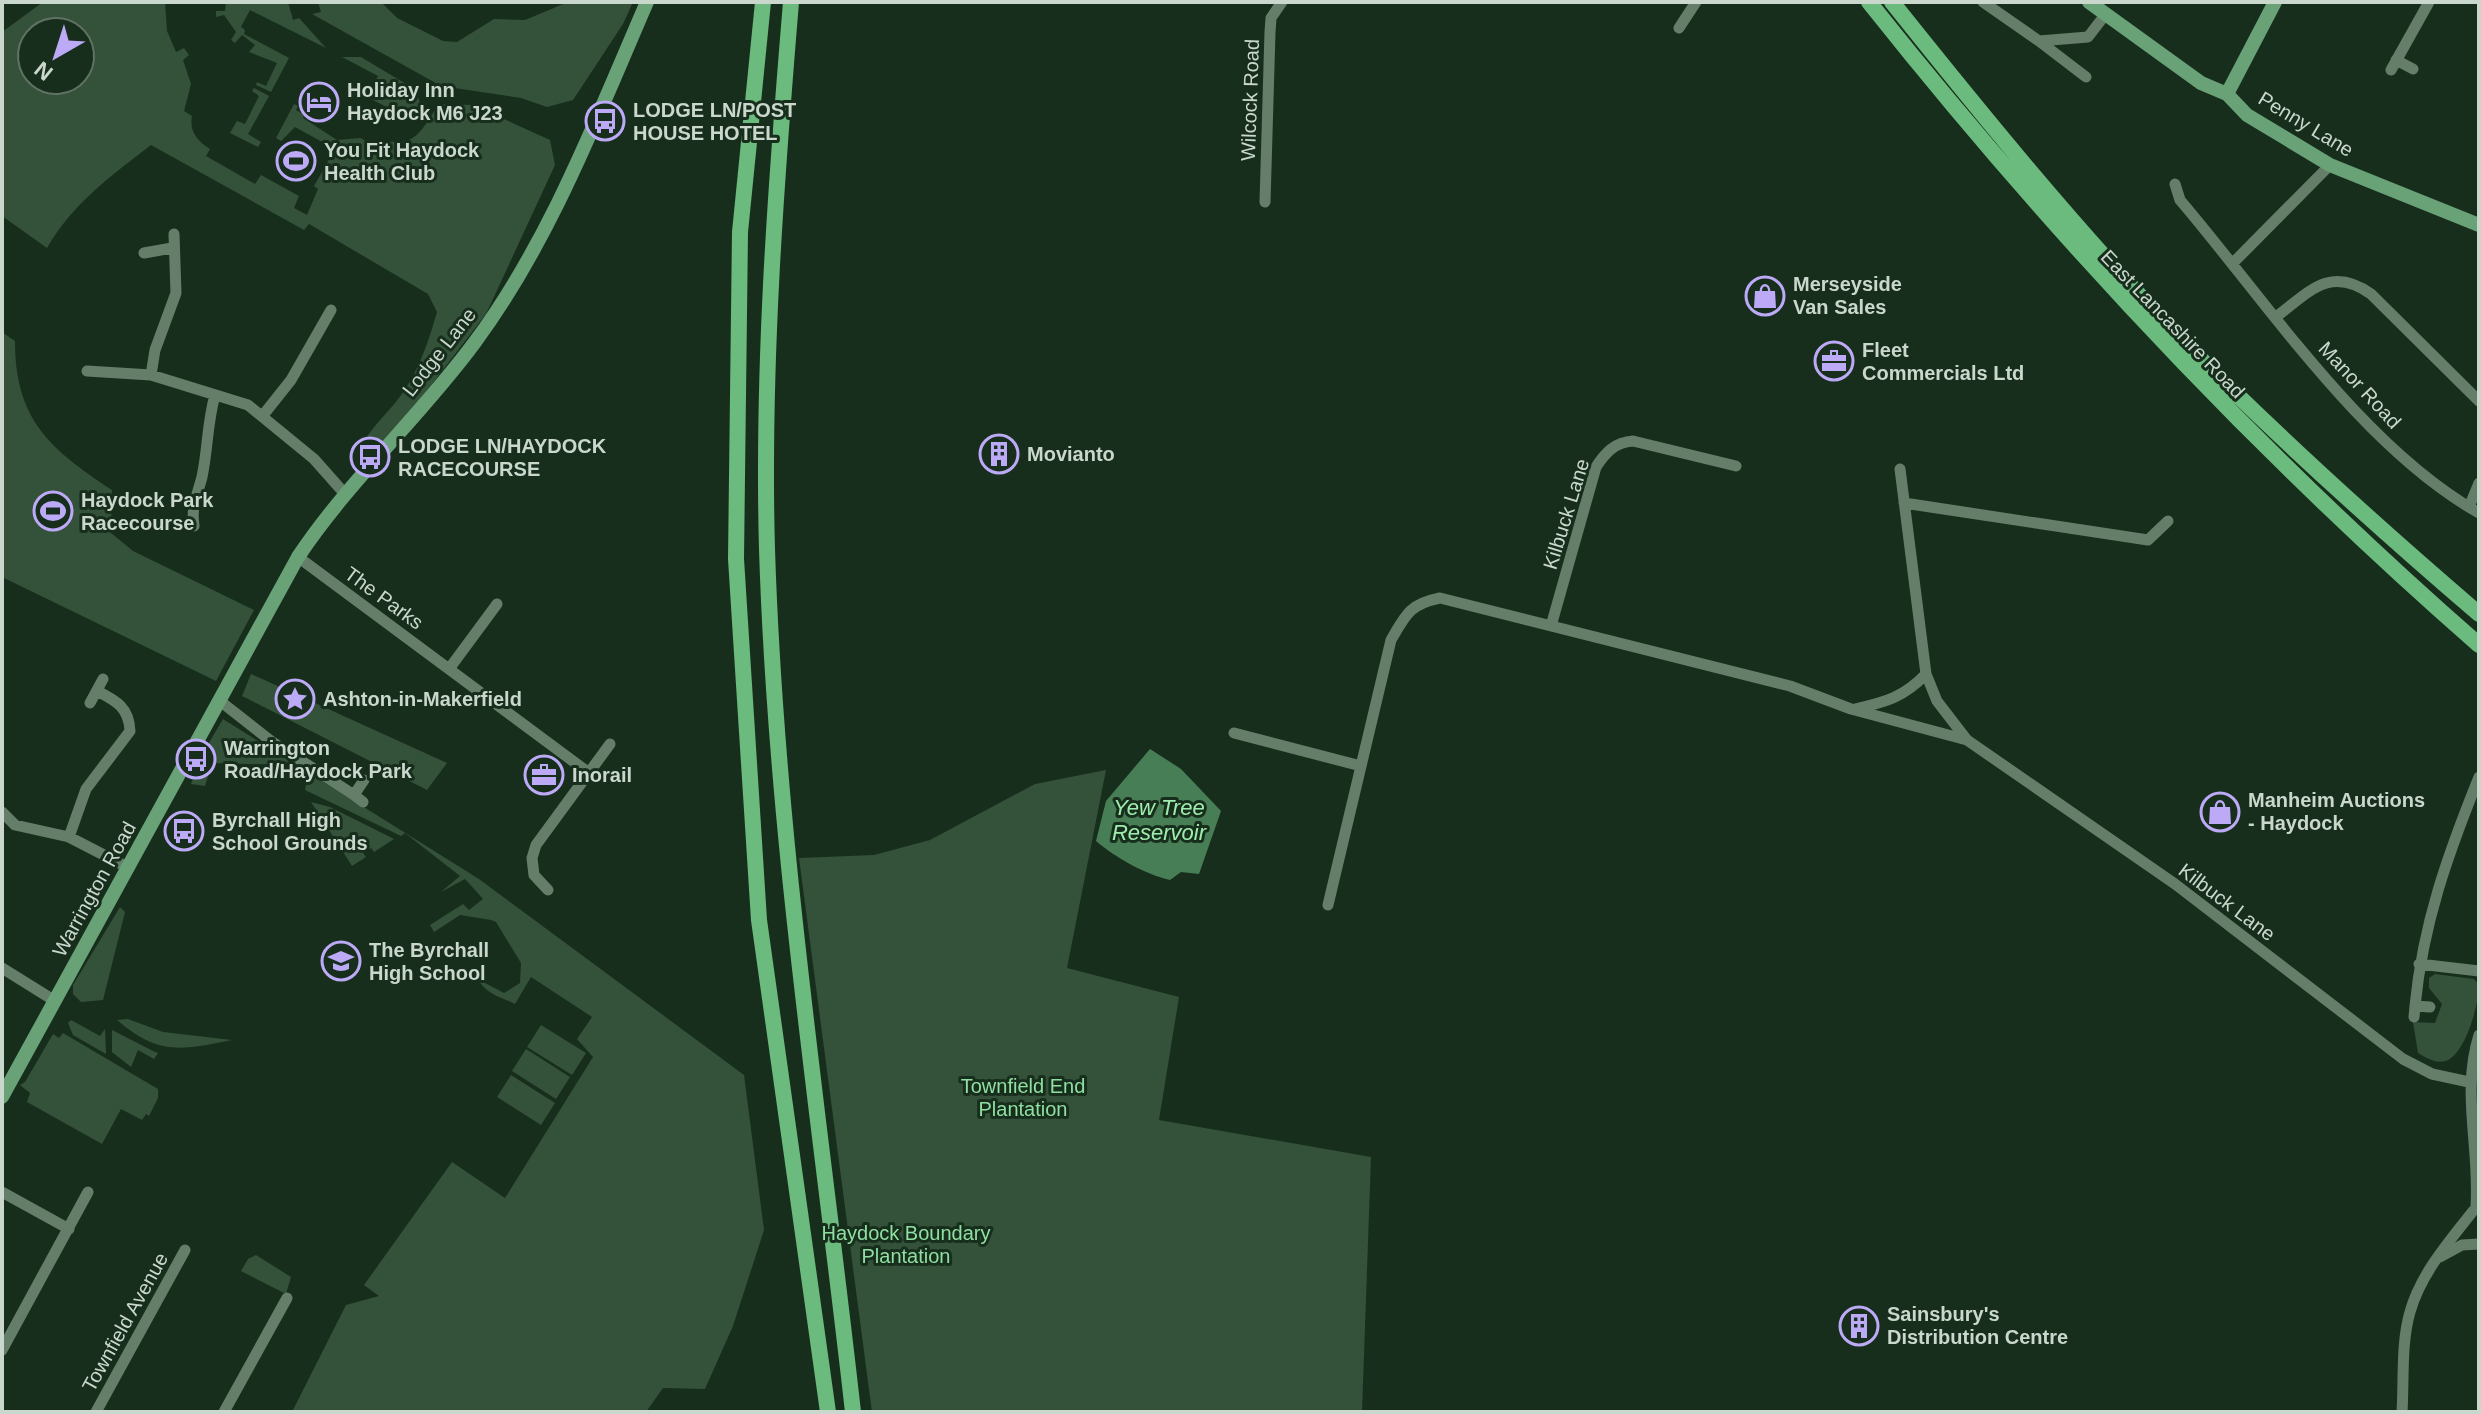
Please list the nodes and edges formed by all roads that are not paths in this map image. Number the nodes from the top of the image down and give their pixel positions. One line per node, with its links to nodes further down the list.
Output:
1 (647, 2): 36 (main road, Lodge Lane)
2 (763, 2): 85 (highway)
3 (791, 2): 86 (highway)
4 (1282, 2): 20 (street, Wilcock Road)
5 (1696, 2): 13 (street)
6 (1869, 2): 45 (highway, East Lancashire Road)
7 (1892, 2): 43 (highway, East Lancashire Road)
8 (1983, 2): 14 (street)
9 (2089, 2): 12 (main road, Penny Lane)
10 (2275, 2): 17 (main road)
11 (2429, 2): 15 (street)
12 (2105, 15): 14 (street); 17 (main road, Penny Lane)
13 (1679, 28)
14 (2039, 41): 16 (street)
15 (2413, 69)
16 (2086, 77)
17 (2227, 94): 18 (main road, Penny Lane)
18 (2330, 165): 21 (main road, Penny Lane); 25 (street)
19 (2175, 184): 25 (street, Manor Road)
20 (1265, 202)
21 (2479, 225)
22 (174, 234): 23 (street)
23 (172, 248): 24 (street); 29 (street)
24 (144, 253)
25 (2233, 263): 27 (street, Manor Road)
26 (331, 310): 32 (street)
27 (2276, 317): 31 (street); 38 (street, Manor Road)
28 (87, 371): 29 (street)
29 (151, 375): 30 (street)
30 (215, 395): 32 (street); 40 (street)
31 (2479, 401)
32 (264, 414): 36 (street)
33 (1736, 466): 44 (street, Kilbuck Lane)
34 (1900, 469): 37 (street, Kilbuck Lane)
35 (2479, 483): 38 (street)
36 (345, 494): 41 (main road, Lodge Lane)
37 (1904, 503): 39 (street); 47 (street, Kilbuck Lane)
38 (2474, 510)
39 (2168, 521)
40 (194, 526)
41 (298, 557): 46 (street, The Parks); 50 (main road, Lodge Lane)
42 (497, 604): 46 (street)
43 (2479, 614)
44 (1551, 626): 52 (street, Kilbuck Lane); 56 (street, Kilbuck Lane)
45 (2479, 645)
46 (449, 669): 57 (street, The Parks)
47 (1926, 674): 52 (street); 54 (street, Kilbuck Lane)
48 (103, 679): 49 (street)
49 (97, 691): 51 (street); 61 (street)
50 (220, 701): 59 (street); 62 (main road, Warrington Road)
51 (90, 703)
52 (1851, 709): 54 (street, Kilbuck Lane)
53 (1234, 733): 56 (street)
54 (1967, 740): 71 (street, Kilbuck Lane)
55 (610, 744): 57 (street)
56 (1361, 766): 64 (street, Kilbuck Lane)
57 (589, 773): 63 (street)
58 (2479, 777): 65 (street)
59 (364, 780)
60 (2, 812): 61 (street)
61 (69, 837): 62 (street)
62 (129, 868): 68 (main road, Warrington Road)
63 (548, 890)
64 (1328, 905)
65 (2419, 964): 67 (street); 69 (street)
66 (2, 968): 68 (street)
67 (2479, 971)
68 (55, 1001): 72 (main road, Warrington Road)
69 (2430, 1007)
70 (2479, 1035): 71 (street)
71 (2469, 1082): 73 (street)
72 (2, 1097)
73 (2477, 1148): 76 (street)
74 (2, 1192): 77 (street)
75 (88, 1192): 77 (street)
76 (2476, 1207): 78 (street); 80 (street)
77 (69, 1229): 82 (street)
78 (2479, 1242): 80 (street)
79 (185, 1250): 83 (street, Townfield Avenue)
80 (2436, 1259): 87 (street)
81 (287, 1298): 84 (street)
82 (2, 1350)
83 (96, 1412)
84 (224, 1412)
85 (828, 1412)
86 (853, 1412)
87 (2402, 1412)

